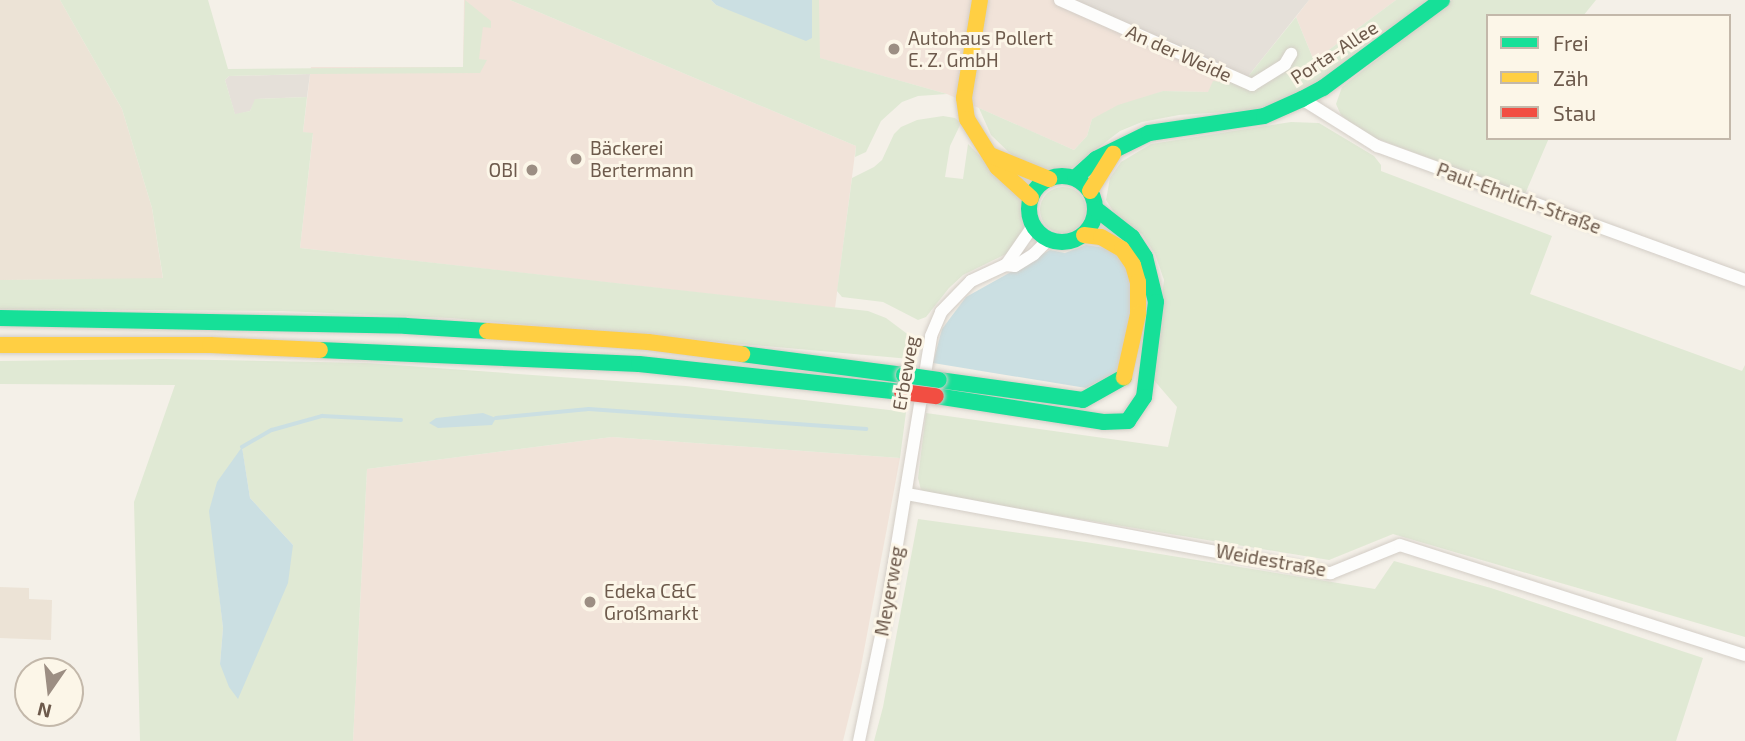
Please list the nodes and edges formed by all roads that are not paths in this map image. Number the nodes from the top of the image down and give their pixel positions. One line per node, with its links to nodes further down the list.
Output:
1 (980, 0): 7 (main road)
2 (1060, 0): 4 (street, An der Weide)
3 (1442, 0): 5 (main road, Porta-Allee)
4 (1291, 54)
5 (1302, 99): 6 (main road, Porta-Allee); 17 (street, Paul-Ehrlich-Straße)
6 (1118, 147): 8 (main road, Porta-Allee); 10 (main road)
7 (990, 155): 9 (main road); 11 (main road)
8 (1075, 178): 9 (main road); 10 (main road)
9 (1049, 179): 11 (main road)
10 (1090, 191): 12 (main road)
11 (1031, 198): 13 (main road)
12 (1096, 209): 14 (main road); 19 (main road, bridge)
13 (1033, 226): 15 (main road); 16 (street)
14 (1084, 235): 15 (main road); 18 (main road, bridge)
15 (1048, 240): 16 (street, Erbeweg)
16 (1006, 265): 20 (street, Erbeweg)
17 (1745, 280)
18 (2, 318)
19 (2, 345)
20 (915, 441): 21 (street, Meyerweg)
21 (907, 494): 22 (street, Weidestraße); 23 (street, Meyerweg)
22 (1745, 655)
23 (859, 741)

